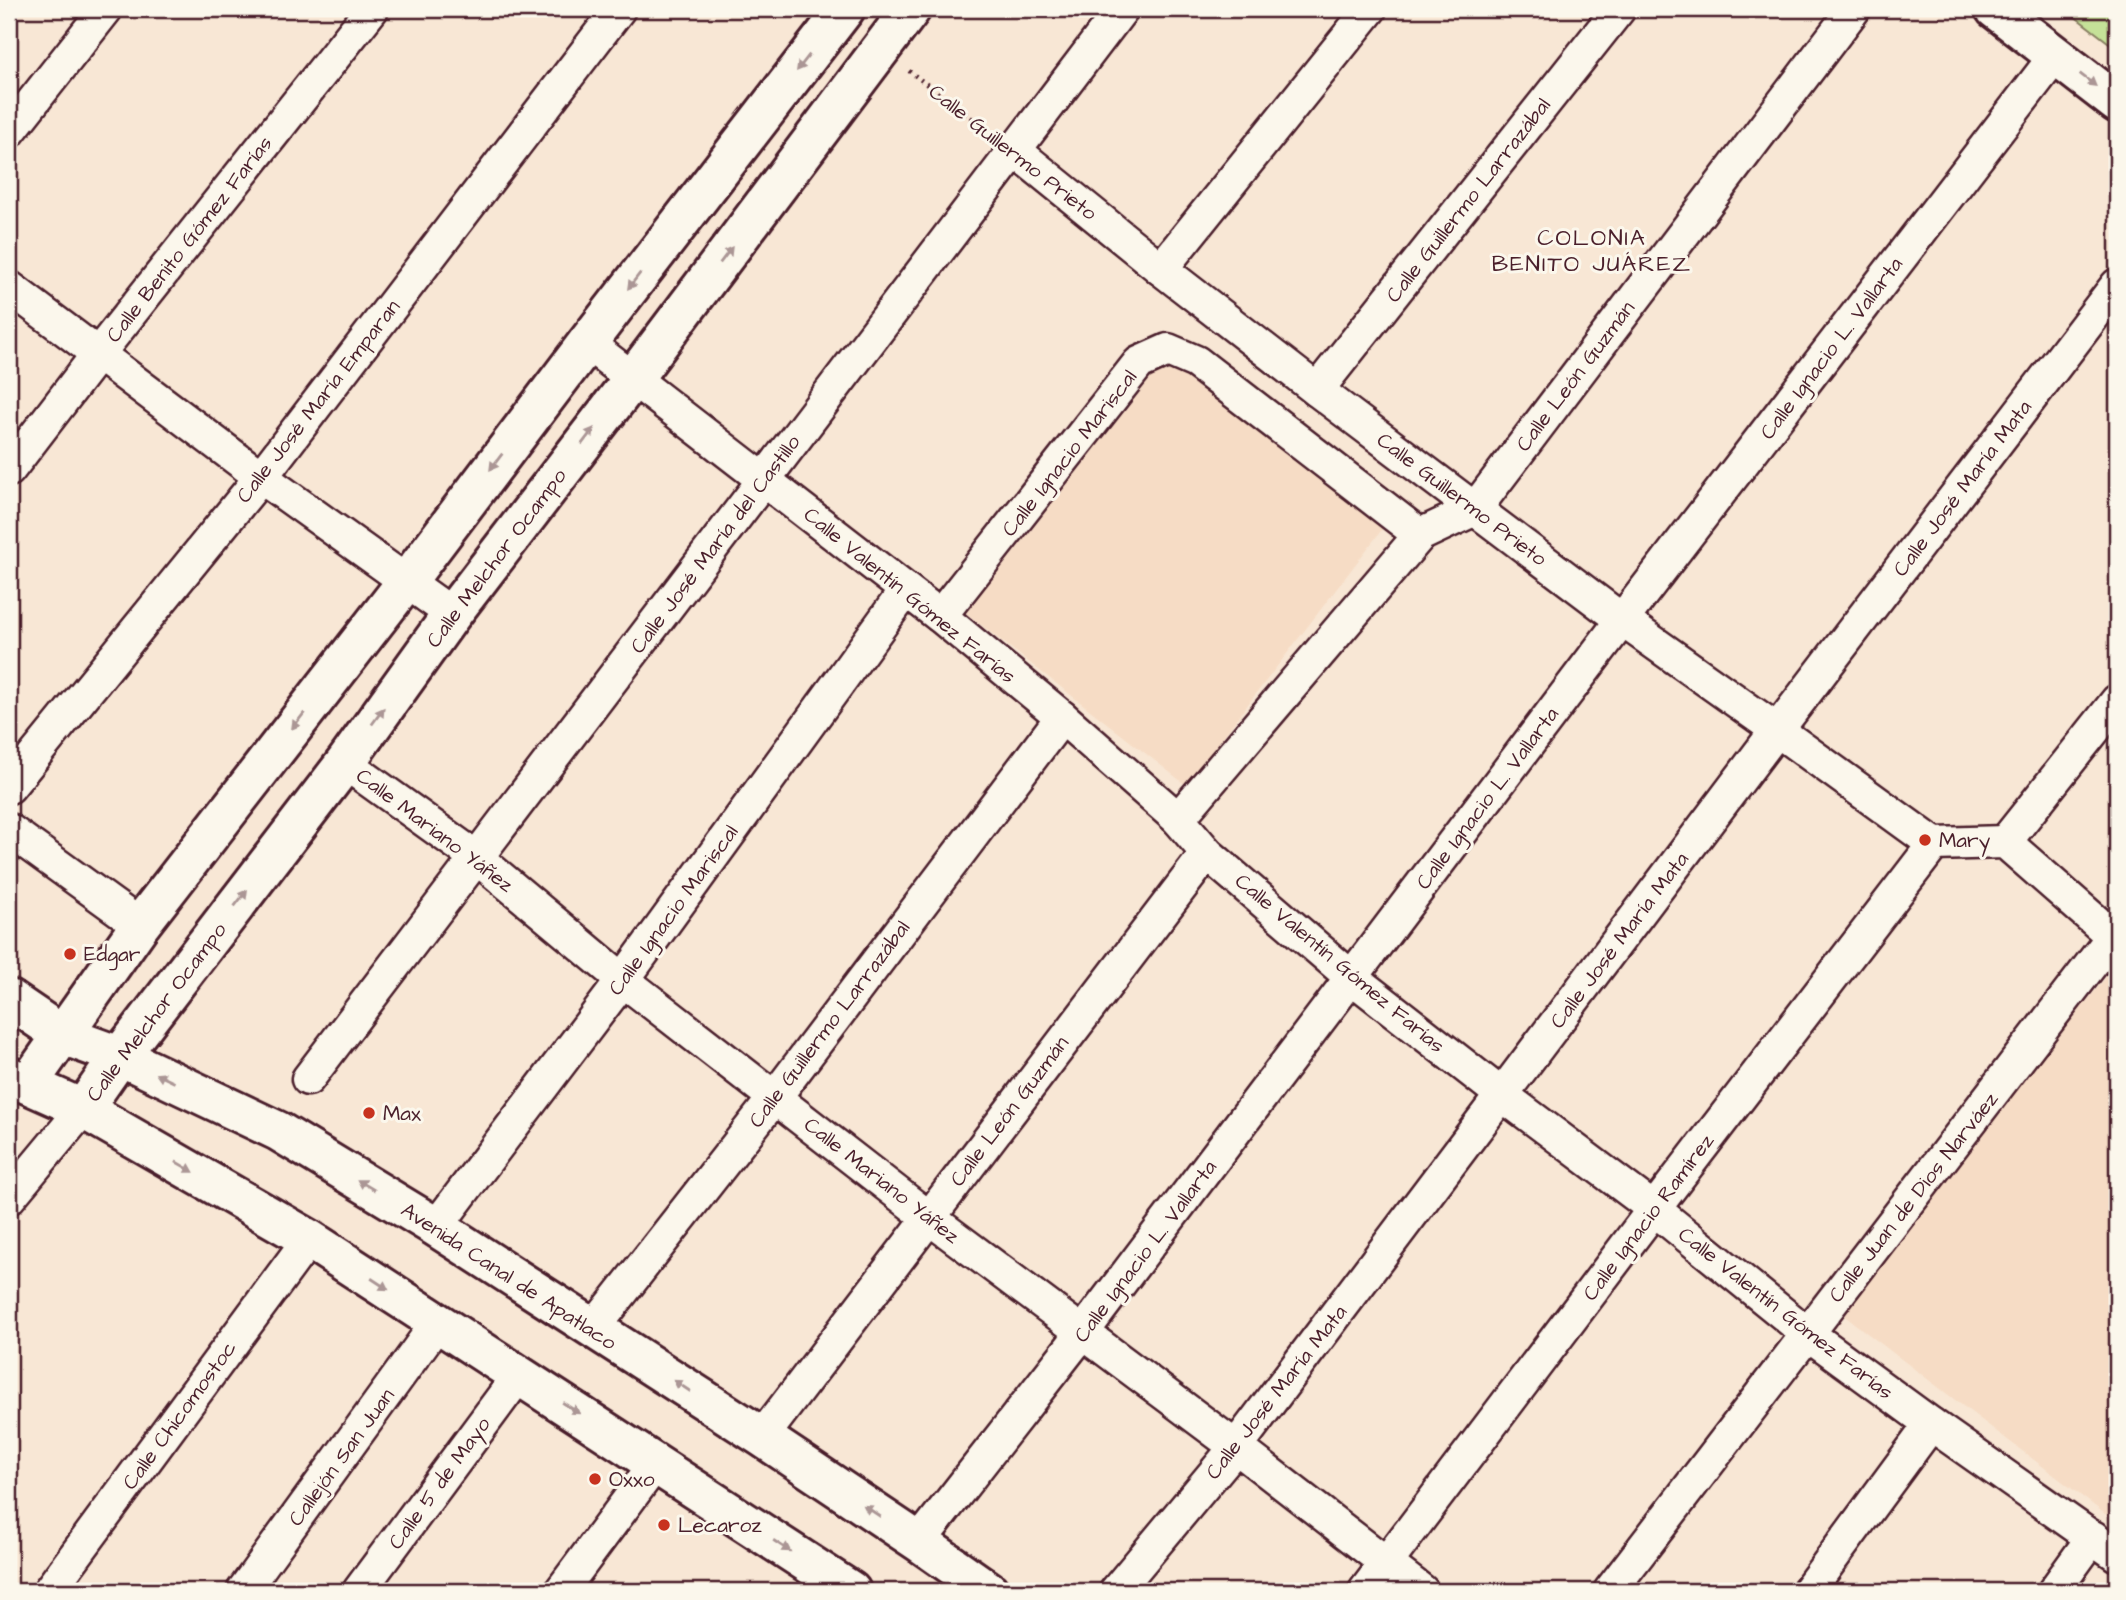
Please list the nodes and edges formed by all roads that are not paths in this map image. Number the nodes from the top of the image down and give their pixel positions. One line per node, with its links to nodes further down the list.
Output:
1 (106, 9): 13 (street)
2 (372, 9): 19 (street, Calle Benito Gómez Farías)
3 (619, 9): 23 (street, Calle José María Emparan)
4 (911, 9): 20 (street, Calle Melchor Ocampo, one-way to 4)
5 (1122, 9): 14 (street, Calle José María del Castillo)
6 (1370, 9): 15 (street)
7 (1619, 9): 21 (street, Calle Guillermo Larrazábal)
8 (1854, 9): 25 (street, Calle León Guzmán)
9 (1995, 9): 11 (street)
10 (836, 12): 18 (street, one-way to 18)
11 (2056, 55): 12 (street, one-way to 12); 31 (street, Calle Ignacio L. Vallarta)
12 (2117, 103)
13 (9, 132)
14 (1013, 149): 15 (street, Calle Guillermo Prieto); 24 (street, Calle José María del Castillo)
15 (1161, 269): 21 (street, Calle Guillermo Prieto)
16 (2117, 285): 34 (street, Calle José María Mata)
17 (9, 287): 19 (street)
18 (587, 343): 20 (street, Calle Valentín Gómez Farías); 27 (street, one-way to 27)
19 (98, 354): 22 (street, Calle Benito Gómez Farías); 23 (street)
20 (634, 377): 24 (street, Calle Valentín Gómez Farías); 29 (street, Calle Melchor Ocampo, one-way to 20)
21 (1317, 390): 25 (street, Calle Guillermo Prieto)
22 (9, 470)
23 (261, 477): 27 (street); 36 (street, Calle José María Emparan)
24 (764, 478): 28 (street, Calle Valentín Gómez Farías); 42 (street, Calle José María del Castillo)
25 (1475, 509): 26 (street); 31 (street, Calle Guillermo Prieto)
26 (1420, 535): 30 (street, Calle Ignacio Mariscal); 37 (street)
27 (407, 581): 29 (street); 43 (street, one-way to 43)
28 (906, 590): 30 (street, Calle Valentín Gómez Farías); 46 (street, Calle Ignacio Mariscal)
29 (452, 614): 35 (street, Calle Melchor Ocampo, one-way to 29)
30 (940, 616): 33 (street, Calle Valentín Gómez Farías)
31 (1622, 620): 34 (street, Calle Guillermo Prieto); 45 (street, Calle Ignacio L. Vallarta)
32 (2117, 701): 39 (street)
33 (1062, 718): 37 (street, Calle Valentín Gómez Farías); 53 (street, Calle Guillermo Larrazábal)
34 (1777, 730): 40 (street, Calle Guillermo Prieto); 52 (street, Calle José María Mata)
35 (345, 763): 42 (street, Calle Mariano Yáñez); 49 (street, Calle Melchor Ocampo, one-way to 35)
36 (9, 787)
37 (1178, 819): 41 (street, Calle Valentín Gómez Farías)
38 (9, 830): 43 (street)
39 (2005, 842): 40 (street); 44 (street)
40 (1934, 844): 56 (street, Calle Ignacio Ramírez)
41 (1207, 853): 45 (street, Calle Valentín Gómez Farías); 57 (street, Calle León Guzmán)
42 (477, 858): 46 (street, Calle Mariano Yáñez); 50 (street, Calle José María del Castillo)
43 (140, 925): 48 (street)
44 (2115, 938): 63 (street, Calle Juan de Dios Narváez)
45 (1351, 977): 52 (street, Calle Valentín Gómez Farías); 62 (street, Calle Ignacio L. Vallarta)
46 (623, 980): 53 (street, Calle Mariano Yáñez); 58 (street, Calle Ignacio Mariscal)
47 (9, 999): 48 (street, Avenida Canal de Apatlaco)
48 (62, 1035): 49 (street, Avenida Canal de Apatlaco); 51 (street)
49 (120, 1056): 54 (street, Calle Melchor Ocampo); 58 (street, Avenida Canal de Apatlaco, one-way to 49)
50 (308, 1079)
51 (18, 1080): 54 (street)
52 (1502, 1095): 56 (street, Calle Valentín Gómez Farías); 67 (street, Calle José María Mata)
53 (775, 1097): 57 (street, Calle Mariano Yáñez); 61 (street, Calle Guillermo Larrazábal)
54 (83, 1109): 55 (street); 59 (street, one-way to 59)
55 (9, 1198)
56 (1654, 1209): 63 (street, Calle Valentín Gómez Farías); 71 (street, Calle Ignacio Ramírez)
57 (928, 1217): 62 (street, Calle Mariano Yáñez); 66 (street, Calle León Guzmán)
58 (436, 1227): 61 (street, Avenida Canal de Apatlaco)
59 (309, 1238): 60 (street, one-way to 60); 73 (street, Calle Chicomostoc)
60 (438, 1322): 64 (street); 74 (street, Callejón San Juan)
61 (593, 1329): 66 (street, Avenida Canal de Apatlaco, one-way to 61)
62 (1083, 1332): 67 (street, Calle Mariano Yáñez); 69 (street, Calle Ignacio L. Vallarta)
63 (1808, 1334): 65 (street, Calle Valentín Gómez Farías); 81 (street, Calle Juan de Dios Narváez)
64 (519, 1375): 68 (street, one-way to 68); 75 (street, Calle 5 de Mayo)
65 (1931, 1424): 70 (street, Calle Valentín Gómez Farías); 82 (street)
66 (762, 1437): 69 (street, Avenida Canal de Apatlaco, one-way to 66)
67 (1236, 1447): 71 (street, Calle Mariano Yáñez); 78 (street, Calle José María Mata)
68 (656, 1463): 72 (street, one-way to 72); 76 (street)
69 (919, 1542): 77 (street, Avenida Canal de Apatlaco)
70 (2105, 1546): 83 (street)
71 (1386, 1563): 79 (street, Calle Ignacio Ramírez); 80 (street, Calle Mariano Yáñez)
72 (839, 1588)
73 (49, 1591)
74 (243, 1591)
75 (359, 1591)
76 (561, 1591)
77 (989, 1591)
78 (1116, 1591)
79 (1365, 1591)
80 (1422, 1591)
81 (1610, 1591)
82 (1808, 1591)
83 (2054, 1591)

